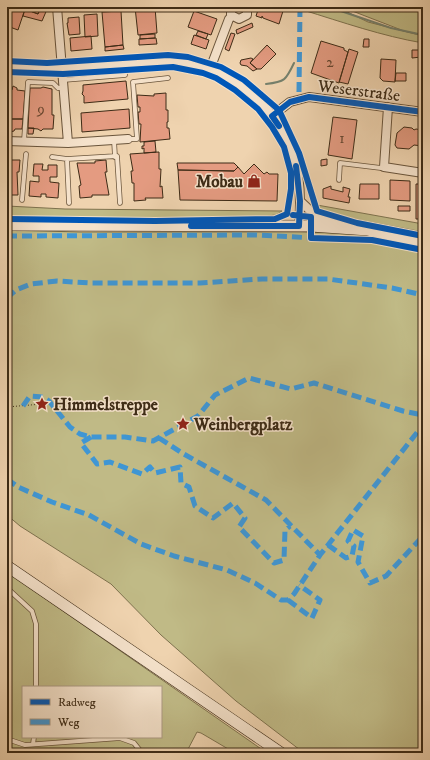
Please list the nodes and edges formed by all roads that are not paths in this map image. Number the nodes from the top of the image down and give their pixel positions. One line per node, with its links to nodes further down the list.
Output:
1 (57, 7): 7 (street)
2 (231, 7): 4 (street)
3 (247, 7): 4 (street)
4 (232, 16): 8 (street)
5 (124, 64): 7 (street); 8 (street); 10 (lane)
6 (7, 67): 7 (street)
7 (62, 69): 10 (street)
8 (210, 69): 13 (street)
9 (168, 78): 14 (lane)
10 (64, 84): 17 (lane); 18 (street)
11 (388, 107): 12 (street, Weserstraße); 13 (street, Weserstraße); 23 (street, Weserstraße)
12 (423, 112)
13 (272, 116): 27 (street)
14 (128, 139): 15 (street)
15 (114, 140): 18 (street); 21 (lane)
16 (7, 141): 17 (street)
17 (24, 141): 18 (street)
18 (68, 143)
19 (26, 154): 26 (lane)
20 (52, 157): 22 (lane)
21 (115, 157): 22 (lane); 29 (lane)
22 (68, 159): 28 (lane)
23 (384, 167): 24 (street); 25 (lane)
24 (423, 173)
25 (339, 180)
26 (22, 200)
27 (300, 201): 31 (street); 32 (street)
28 (69, 203)
29 (120, 203)
30 (7, 225): 31 (main road)
31 (299, 226): 32 (main road)
32 (368, 230): 33 (main road)
33 (423, 241)
34 (7, 566): 41 (main road)
35 (7, 588): 36 (lane)
36 (36, 686)
37 (34, 738): 39 (lane)
38 (7, 739): 39 (lane)
39 (33, 744): 40 (lane)
40 (142, 753)
41 (281, 753)

